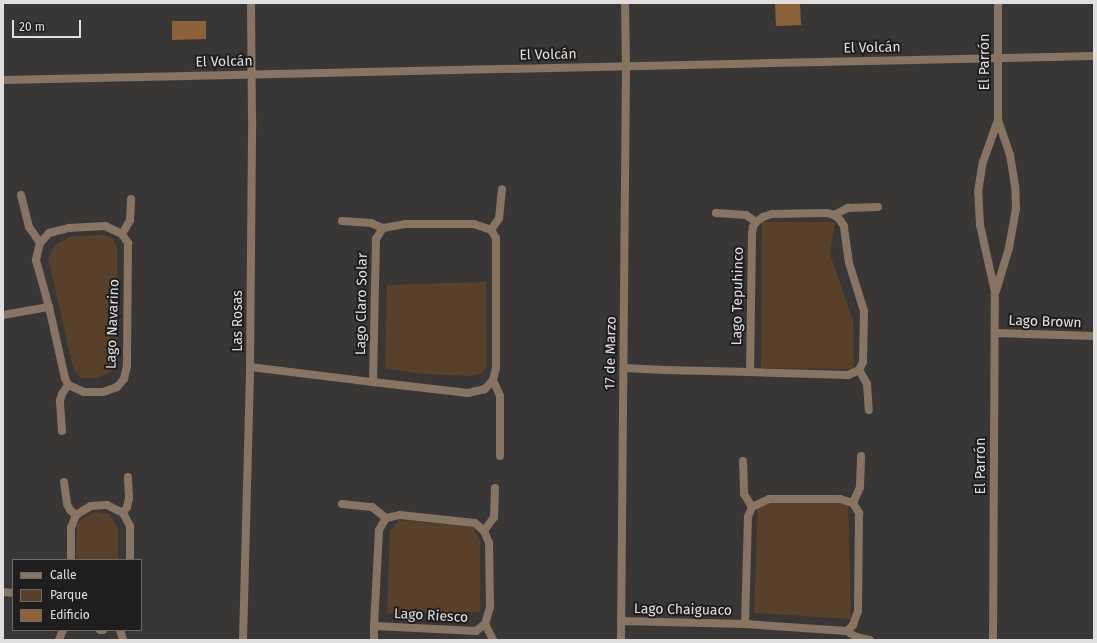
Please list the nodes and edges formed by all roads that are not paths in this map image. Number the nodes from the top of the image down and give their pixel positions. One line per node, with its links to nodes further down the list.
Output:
1 (250, 3): 7 (street, Las Rosas)
2 (625, 3): 6 (street, 17 de Marzo)
3 (998, 3): 5 (street, El Parrón)
4 (1094, 56): 5 (street, El Volcán)
5 (999, 58): 6 (street, El Volcán); 9 (street, El Parrón)
6 (626, 66): 7 (street, El Volcán); 28 (street, 17 de Marzo)
7 (252, 75): 8 (street, El Volcán); 27 (street, Las Rosas)
8 (3, 80)
9 (998, 120): 22 (street, El Parrón); 22 (street, El Parrón)
10 (502, 189): 19 (street)
11 (21, 196): 21 (street)
12 (131, 199): 20 (street)
13 (878, 207): 15 (street)
14 (716, 213): 17 (street)
15 (834, 215): 17 (street); 29 (street)
16 (342, 222): 18 (street)
17 (756, 222): 30 (street, Lago Tepuhinco)
18 (383, 228): 19 (street); 32 (street, Lago Claro Solar)
19 (491, 230): 31 (street)
20 (122, 234): 21 (street); 33 (street, Lago Navarino)
21 (40, 242): 23 (street)
22 (995, 292): 25 (street, El Parrón)
23 (49, 307): 24 (street); 33 (street)
24 (3, 315)
25 (995, 333): 26 (street, Lago Brown); 61 (street, El Parrón)
26 (1094, 336)
27 (250, 366): 32 (street); 56 (street, Las Rosas)
28 (624, 368): 30 (street); 51 (street, 17 de Marzo)
29 (859, 370): 30 (street); 34 (street)
30 (750, 372)
31 (493, 380): 32 (street); 36 (street)
32 (373, 382)
33 (68, 385): 35 (street)
34 (869, 410)
35 (62, 431)
36 (500, 456)
37 (861, 456): 42 (street)
38 (743, 461): 44 (street)
39 (128, 477): 45 (street)
40 (64, 482): 46 (street)
41 (495, 488): 48 (street)
42 (853, 503): 44 (street); 55 (street)
43 (342, 504): 47 (street)
44 (752, 507): 53 (street, Lago Chaiguaco)
45 (123, 513): 46 (street); 50 (street)
46 (76, 515): 49 (street)
47 (386, 518): 48 (street); 54 (street, Lago Riesco)
48 (484, 531): 52 (street, Lago Riesco)
49 (71, 559)
50 (130, 559)
51 (621, 621): 53 (street, Lago Chaiguaco); 59 (street, 17 de Marzo)
52 (485, 624): 54 (street, Lago Riesco); 58 (street, Lago Riesco)
53 (745, 624): 55 (street, Lago Chaiguaco)
54 (374, 626): 57 (street, Lago Riesco)
55 (848, 631): 60 (street, Lago Chaiguaco)
56 (243, 640)
57 (374, 640)
58 (493, 640)
59 (621, 640)
60 (870, 640)
61 (994, 640)

